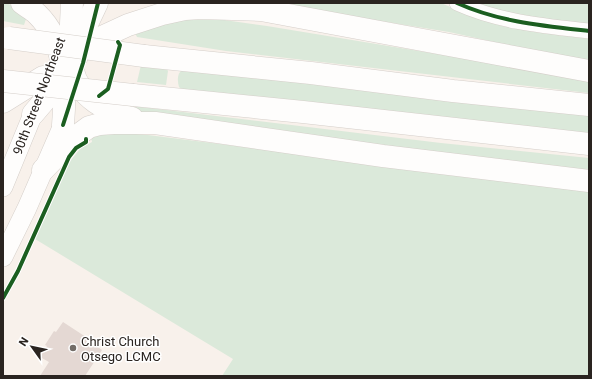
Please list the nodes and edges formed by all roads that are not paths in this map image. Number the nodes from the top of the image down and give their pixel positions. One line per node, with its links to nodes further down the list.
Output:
1 (22, 3): 9 (highway)
2 (71, 3): 9 (highway)
3 (97, 3): 9 (highway)
4 (240, 3): 6 (highway)
5 (457, 3): 7 (street)
6 (261, 10): 9 (highway); 10 (highway)
7 (589, 31)
8 (6, 37): 13 (highway, bridge)
9 (68, 62): 12 (highway); 14 (highway); 15 (highway); 16 (highway)
10 (589, 71)
11 (3, 81): 17 (highway, bridge)
12 (3, 102)
13 (589, 104)
14 (33, 114): 20 (main road, 90th Street Northeast)
15 (155, 123): 18 (highway); 19 (highway)
16 (63, 125): 18 (main road)
17 (589, 144)
18 (43, 170): 21 (main road)
19 (589, 181)
20 (3, 187)
21 (3, 257)

